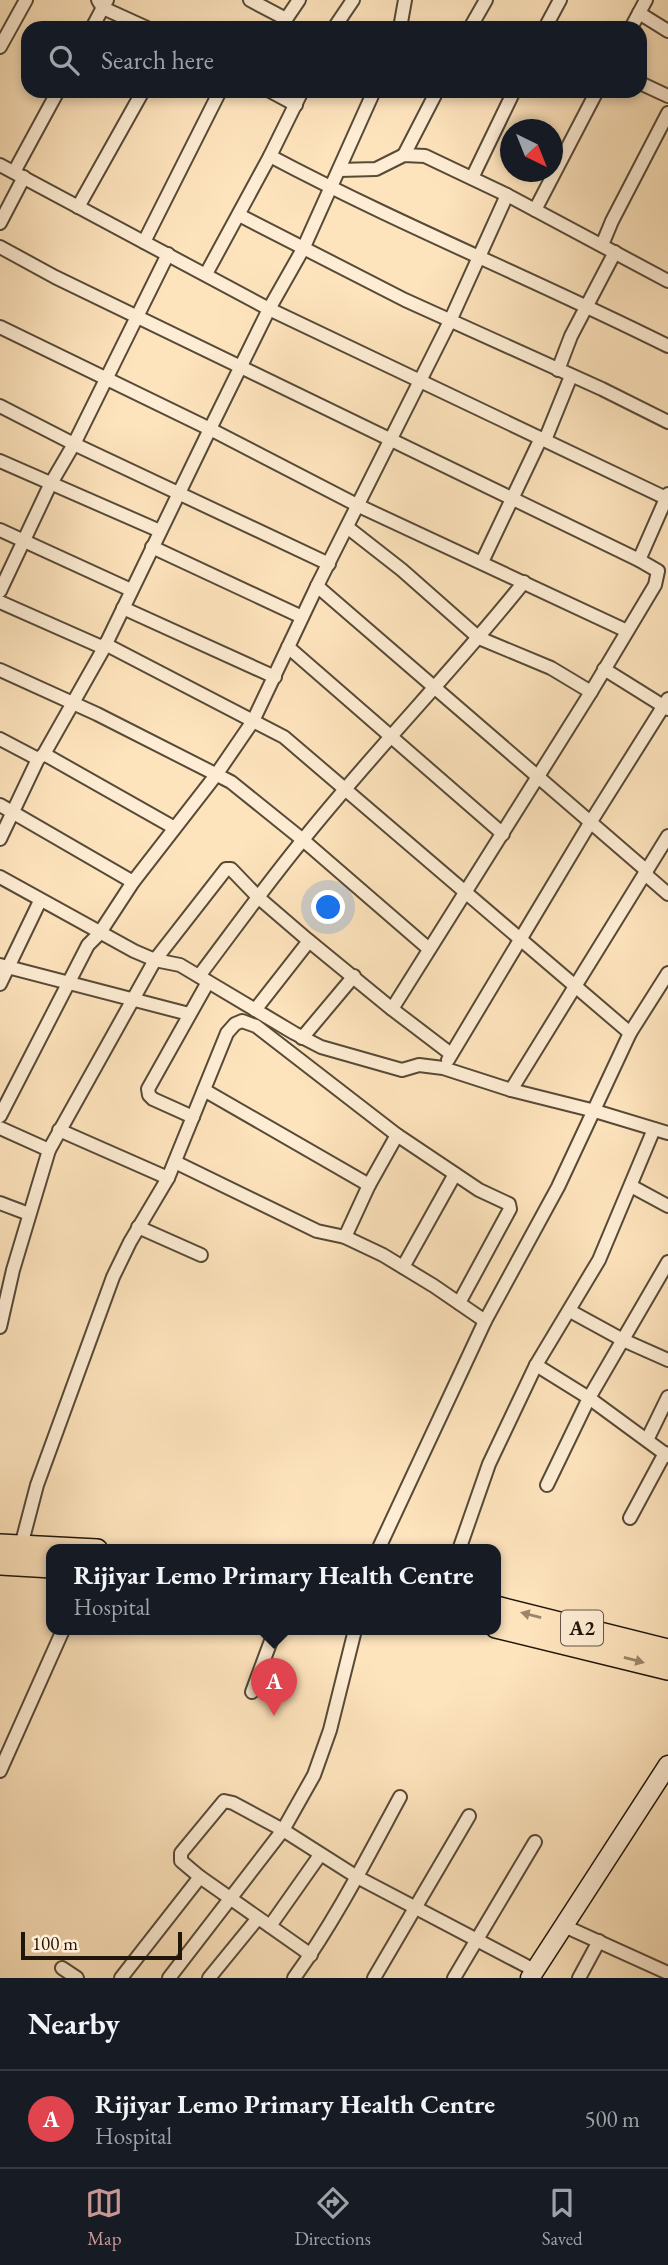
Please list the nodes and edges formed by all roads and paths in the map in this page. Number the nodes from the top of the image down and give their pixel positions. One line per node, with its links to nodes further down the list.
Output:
1 (26, 0): 21 (street)
2 (250, 0): 13 (street)
3 (299, 0): 14 (street)
4 (353, 0): 15 (street)
5 (405, 0): 16 (street)
6 (486, 0): 17 (street)
7 (560, 0): 18 (street)
8 (646, 0): 10 (street)
9 (103, 3): 11 (street); 12 (street)
10 (639, 13): 19 (street); 20 (street)
11 (95, 21)
12 (135, 21)
13 (280, 21)
14 (284, 21)
15 (339, 21)
16 (401, 21)
17 (474, 21)
18 (549, 21)
19 (635, 21)
20 (668, 31)
21 (0, 47)
22 (647, 86): 23 (street)
23 (668, 96)
24 (55, 98): 39 (street)
25 (139, 98): 43 (street)
26 (216, 98): 47 (street)
27 (284, 98): 33 (street)
28 (299, 98): 33 (street)
29 (371, 98): 38 (street)
30 (433, 98): 35 (street)
31 (511, 98): 40 (street)
32 (593, 98): 44 (street)
33 (296, 104): 36 (street)
34 (668, 113): 48 (street)
35 (404, 155): 38 (street); 40 (street)
36 (270, 156): 41 (street); 45 (street)
37 (0, 165): 39 (street)
38 (340, 170): 41 (street)
39 (19, 174): 43 (street); 46 (street)
40 (472, 178): 42 (street)
41 (331, 188): 50 (street); 53 (street)
42 (507, 195): 44 (street); 53 (street)
43 (78, 207): 47 (street)
44 (535, 210): 48 (street)
45 (239, 215): 50 (street); 55 (street)
46 (0, 223)
47 (144, 242): 52 (street)
48 (602, 245): 51 (street)
49 (0, 247): 59 (street)
50 (303, 249): 58 (street); 60 (street)
51 (615, 251): 56 (street); 57 (street)
52 (168, 254): 55 (street); 59 (street)
53 (481, 256): 57 (street); 60 (street)
54 (668, 265): 56 (street)
55 (206, 274): 58 (street)
56 (665, 280)
57 (587, 305): 62 (street); 64 (street)
58 (269, 310): 63 (street); 67 (street)
59 (137, 316): 63 (street); 66 (street)
60 (450, 321): 64 (street); 67 (street)
61 (0, 327): 66 (street)
62 (668, 345)
63 (240, 369): 70 (street); 71 (street)
64 (558, 370): 65 (street)
65 (571, 376): 69 (street); 72 (street)
66 (106, 378): 70 (street); 73 (street)
67 (419, 380): 71 (street); 72 (street)
68 (0, 406): 73 (street)
69 (668, 422)
70 (209, 429): 76 (street); 79 (street)
71 (391, 439): 78 (street); 79 (street)
72 (543, 439): 77 (street); 78 (street)
73 (74, 444): 75 (street); 76 (street)
74 (0, 461): 75 (street)
75 (50, 485): 82 (street); 83 (street)
76 (179, 493): 82 (street); 87 (street)
77 (667, 497): 85 (street)
78 (512, 500): 85 (street); 86 (street)
79 (359, 506): 80 (street); 86 (street)
80 (347, 527): 87 (street); 96 (street)
81 (0, 530): 83 (street)
82 (160, 531): 84 (street)
83 (22, 541): 90 (street); 91 (street)
84 (152, 547): 90 (street); 94 (street)
85 (639, 560): 95 (street)
86 (482, 562): 88 (street)
87 (328, 564): 89 (street)
88 (524, 582): 95 (street); 96 (street)
89 (317, 586): 94 (street); 102 (street)
90 (131, 590): 93 (street)
91 (0, 591)
92 (0, 602): 97 (street)
93 (123, 608): 97 (street); 101 (street)
94 (302, 617): 98 (street)
95 (627, 631): 99 (street)
96 (479, 638): 102 (street); 103 (street)
97 (104, 646): 104 (street); 106 (street)
98 (288, 648): 101 (street); 107 (street)
99 (604, 669): 103 (street); 105 (street)
100 (0, 670): 104 (street)
101 (275, 677): 106 (street)
102 (434, 687): 107 (street); 111 (street)
103 (591, 692): 111 (street)
104 (73, 704): 109 (street); 110 (street)
105 (667, 705): 114 (street)
106 (253, 720): 110 (street); 112 (street)
107 (390, 737): 112 (street); 116 (street)
108 (0, 739): 109 (street)
109 (41, 756): 113 (street); 115 (street)
110 (216, 775): 115 (street); 119 (street)
111 (538, 777): 114 (street); 116 (street)
112 (345, 791): 119 (street); 123 (street)
113 (6, 808): 118 (street); 122 (street)
114 (590, 823): 120 (street); 128 (street)
115 (173, 827): 122 (street)
116 (503, 834): 123 (street)
117 (668, 836): 120 (street)
118 (0, 839)
119 (303, 840): 125 (street); 130 (street)
120 (646, 873): 124 (street); 138 (street)
121 (0, 877): 126 (street)
122 (132, 882): 127 (street)
123 (465, 893): 128 (street); 130 (street)
124 (668, 894)
125 (258, 898): 129 (street); 131 (street); 135 (street)
126 (40, 901): 127 (street); 132 (street)
127 (100, 934): 131 (street); 136 (street)
128 (522, 938): 138 (street); 145 (street)
129 (309, 941): 134 (street); 141 (street)
130 (429, 949): 140 (street)
131 (155, 960): 135 (street); 139 (street)
132 (5, 966): 136 (street); 137 (street)
133 (668, 973): 143 (street)
134 (354, 976): 140 (street); 144 (street)
135 (204, 979): 141 (street); 142 (street)
136 (67, 983): 139 (street); 150 (street)
137 (0, 984)
138 (577, 986): 143 (street); 148 (street)
139 (131, 1000): 142 (street); 153 (street)
140 (391, 1009): 145 (street)
141 (255, 1010): 144 (street)
142 (189, 1014): 151 (street)
143 (630, 1033): 149 (street)
144 (302, 1038): 146 (street)
145 (452, 1054): 146 (street)
146 (443, 1068): 148 (street)
147 (204, 1090): 151 (street); 155 (street); 160 (street)
148 (511, 1090): 149 (street)
149 (596, 1111): 154 (street); 172 (street)
150 (0, 1116)
151 (193, 1117): 157 (street)
152 (0, 1128): 156 (street)
153 (59, 1130): 156 (street); 159 (street)
154 (664, 1131): 161 (street)
155 (397, 1135): 158 (street); 160 (street)
156 (49, 1150): 164 (street)
157 (175, 1163): 159 (street); 166 (street)
158 (455, 1174): 169 (street); 170 (street)
159 (168, 1178): 165 (street)
160 (369, 1185): 166 (street)
161 (631, 1186): 163 (street); 171 (street)
162 (0, 1202): 164 (street)
163 (668, 1206)
164 (29, 1214): 173 (street)
165 (138, 1227): 167 (street); 185 (street)
166 (345, 1237): 169 (street)
167 (201, 1255)
168 (668, 1262): 174 (street)
169 (403, 1267): 170 (street)
170 (459, 1303): 172 (street)
171 (570, 1311): 174 (street); 176 (street)
172 (485, 1321): 183 (street)
173 (0, 1327)
174 (623, 1340): 175 (street); 178 (street)
175 (668, 1360)
176 (536, 1365): 178 (street); 184 (street)
177 (668, 1396): 179 (street)
178 (589, 1398): 179 (street); 181 (street)
179 (647, 1440): 180 (street)
180 (667, 1455): 182 (street)
181 (547, 1485)
182 (630, 1518)
183 (381, 1544)
184 (461, 1544)
185 (11, 1545): 186 (highway)
186 (46, 1547)
187 (0, 1564): 188 (highway)
188 (46, 1567)
189 (501, 1608): 194 (highway, A2, one-way to 189)
190 (501, 1628): 195 (highway, A2, one-way to 195)
191 (62, 1635): 198 (street)
192 (273, 1635): 196 (street)
193 (354, 1635): 201 (street)
194 (668, 1650)
195 (668, 1668)
196 (252, 1692)
197 (668, 1765): 209 (street)
198 (0, 1771)
199 (400, 1797): 205 (street)
200 (469, 1816): 207 (street)
201 (283, 1830): 203 (street); 204 (street); 206 (street)
202 (534, 1842): 211 (street)
203 (320, 1855): 205 (street); 210 (street)
204 (200, 1877): 206 (street); 218 (street)
205 (357, 1877): 207 (street); 213 (street)
206 (230, 1898): 208 (street); 219 (street)
207 (416, 1908): 211 (street); 222 (street)
208 (258, 1918): 210 (street); 220 (street)
209 (562, 1925): 212 (street); 216 (street)
210 (270, 1926): 213 (street)
211 (476, 1939): 216 (street); 223 (street)
212 (599, 1941): 215 (street); 224 (street)
213 (311, 1955): 221 (street)
214 (62, 1968): 217 (street)
215 (668, 1973)
216 (532, 1974)
217 (77, 1978)
218 (121, 1978)
219 (169, 1978)
220 (209, 1978)
221 (294, 1978)
222 (374, 1978)
223 (454, 1978)
224 (579, 1978)

